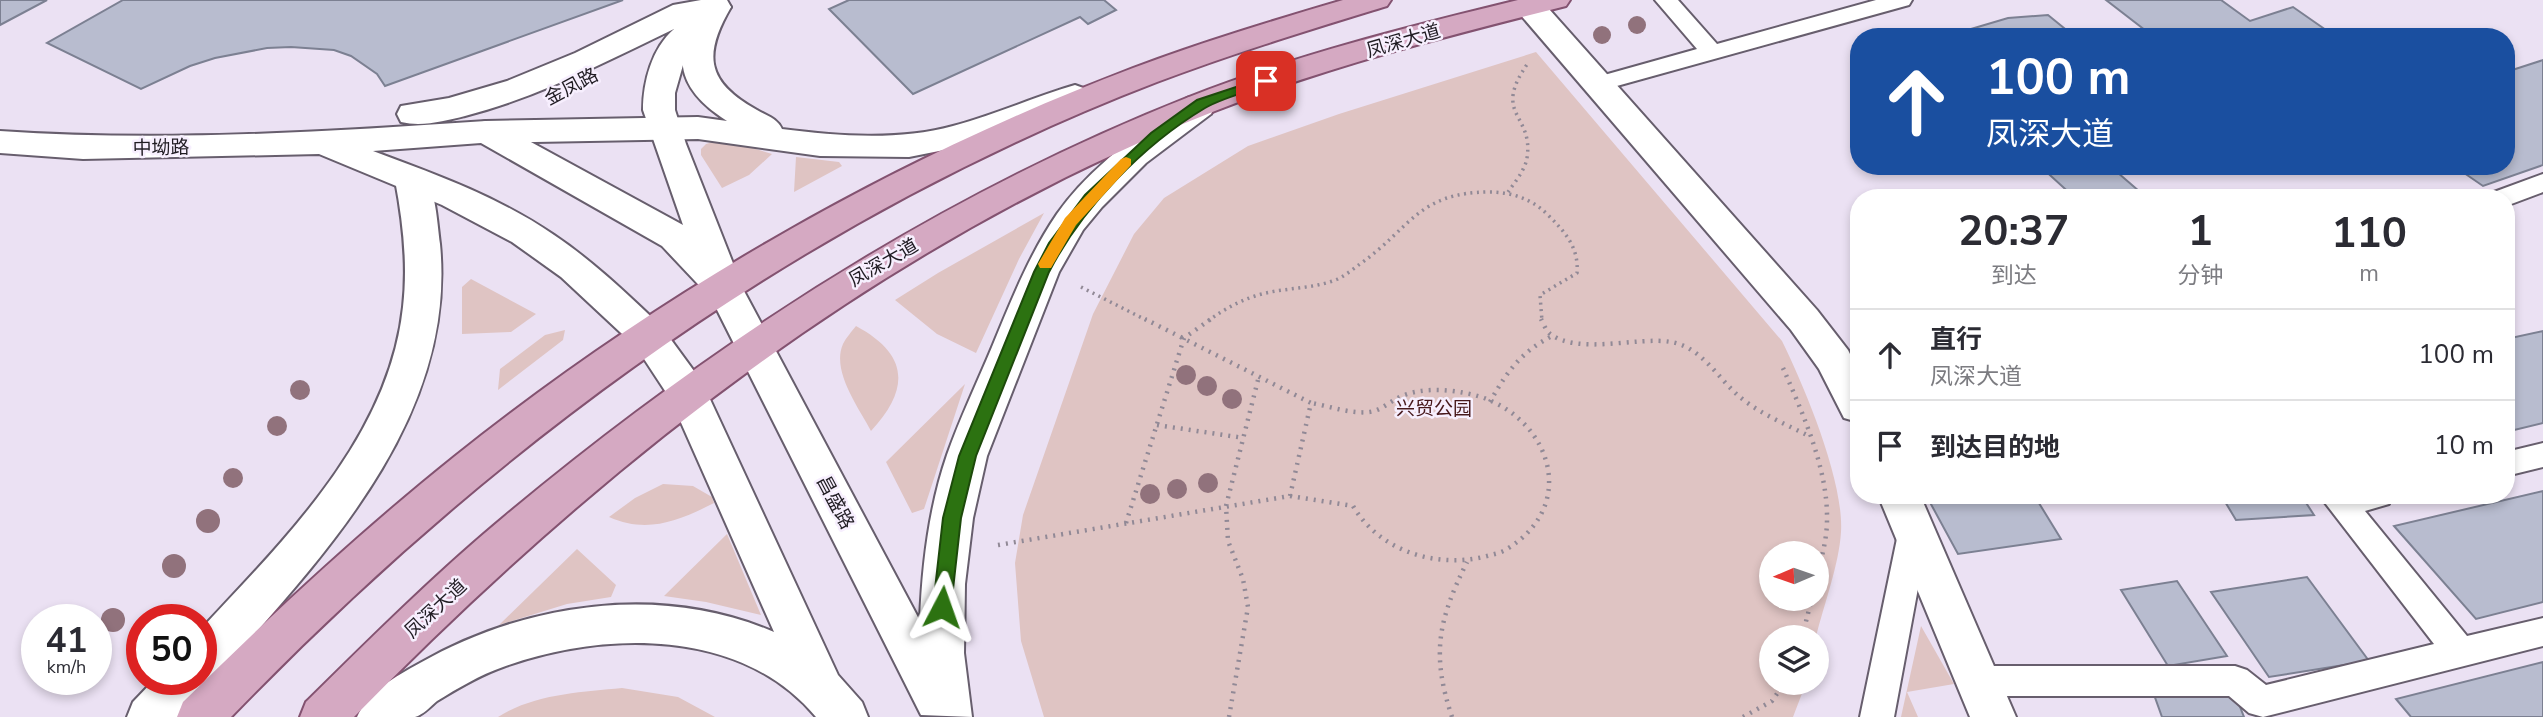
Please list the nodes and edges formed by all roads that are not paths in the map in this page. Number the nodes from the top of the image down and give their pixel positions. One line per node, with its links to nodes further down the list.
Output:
1 (1376, 0): 7 (main road)
2 (1666, 0): 6 (lane)
3 (1901, 0): 6 (lane)
4 (1542, 3): 8 (street); 9 (main road, 凤深大道)
5 (725, 4): 10 (street); 11 (street, 金凤路); 12 (street); 14 (street)
6 (1712, 52): 8 (lane)
7 (1134, 78): 12 (street, 中坳路); 18 (main road)
8 (1598, 84): 21 (street)
9 (1202, 104): 20 (main road, 凤深大道); 37 (street)
10 (664, 128): 11 (street, 中坳路); 12 (street, 中坳路); 18 (street)
11 (486, 132): 14 (street, 中坳路); 15 (street, 金凤路); 18 (street)
12 (793, 140)
13 (0, 142): 14 (street, 中坳路)
14 (322, 143): 15 (street)
15 (412, 180): 19 (street); 28 (street)
16 (2543, 183): 17 (lane)
17 (2515, 194)
18 (724, 288): 19 (main road); 20 (street, 昌盛路)
19 (648, 336): 22 (street); 34 (main road)
20 (754, 345): 22 (main road, 凤深大道); 37 (street, 昌盛路)
21 (1850, 391)
22 (688, 393): 32 (street); 35 (main road, 凤深大道)
23 (2543, 455): 24 (lane)
24 (2515, 462)
25 (2341, 504): 29 (lane)
26 (1906, 512): 31 (street); 38 (lane)
27 (2543, 632): 29 (lane)
28 (217, 643)
29 (2459, 652): 31 (lane)
30 (170, 695): 33 (street)
31 (1986, 699)
32 (834, 703): 36 (street)
33 (150, 717)
34 (200, 717)
35 (323, 717)
36 (380, 717)
37 (948, 717)
38 (1877, 717)

